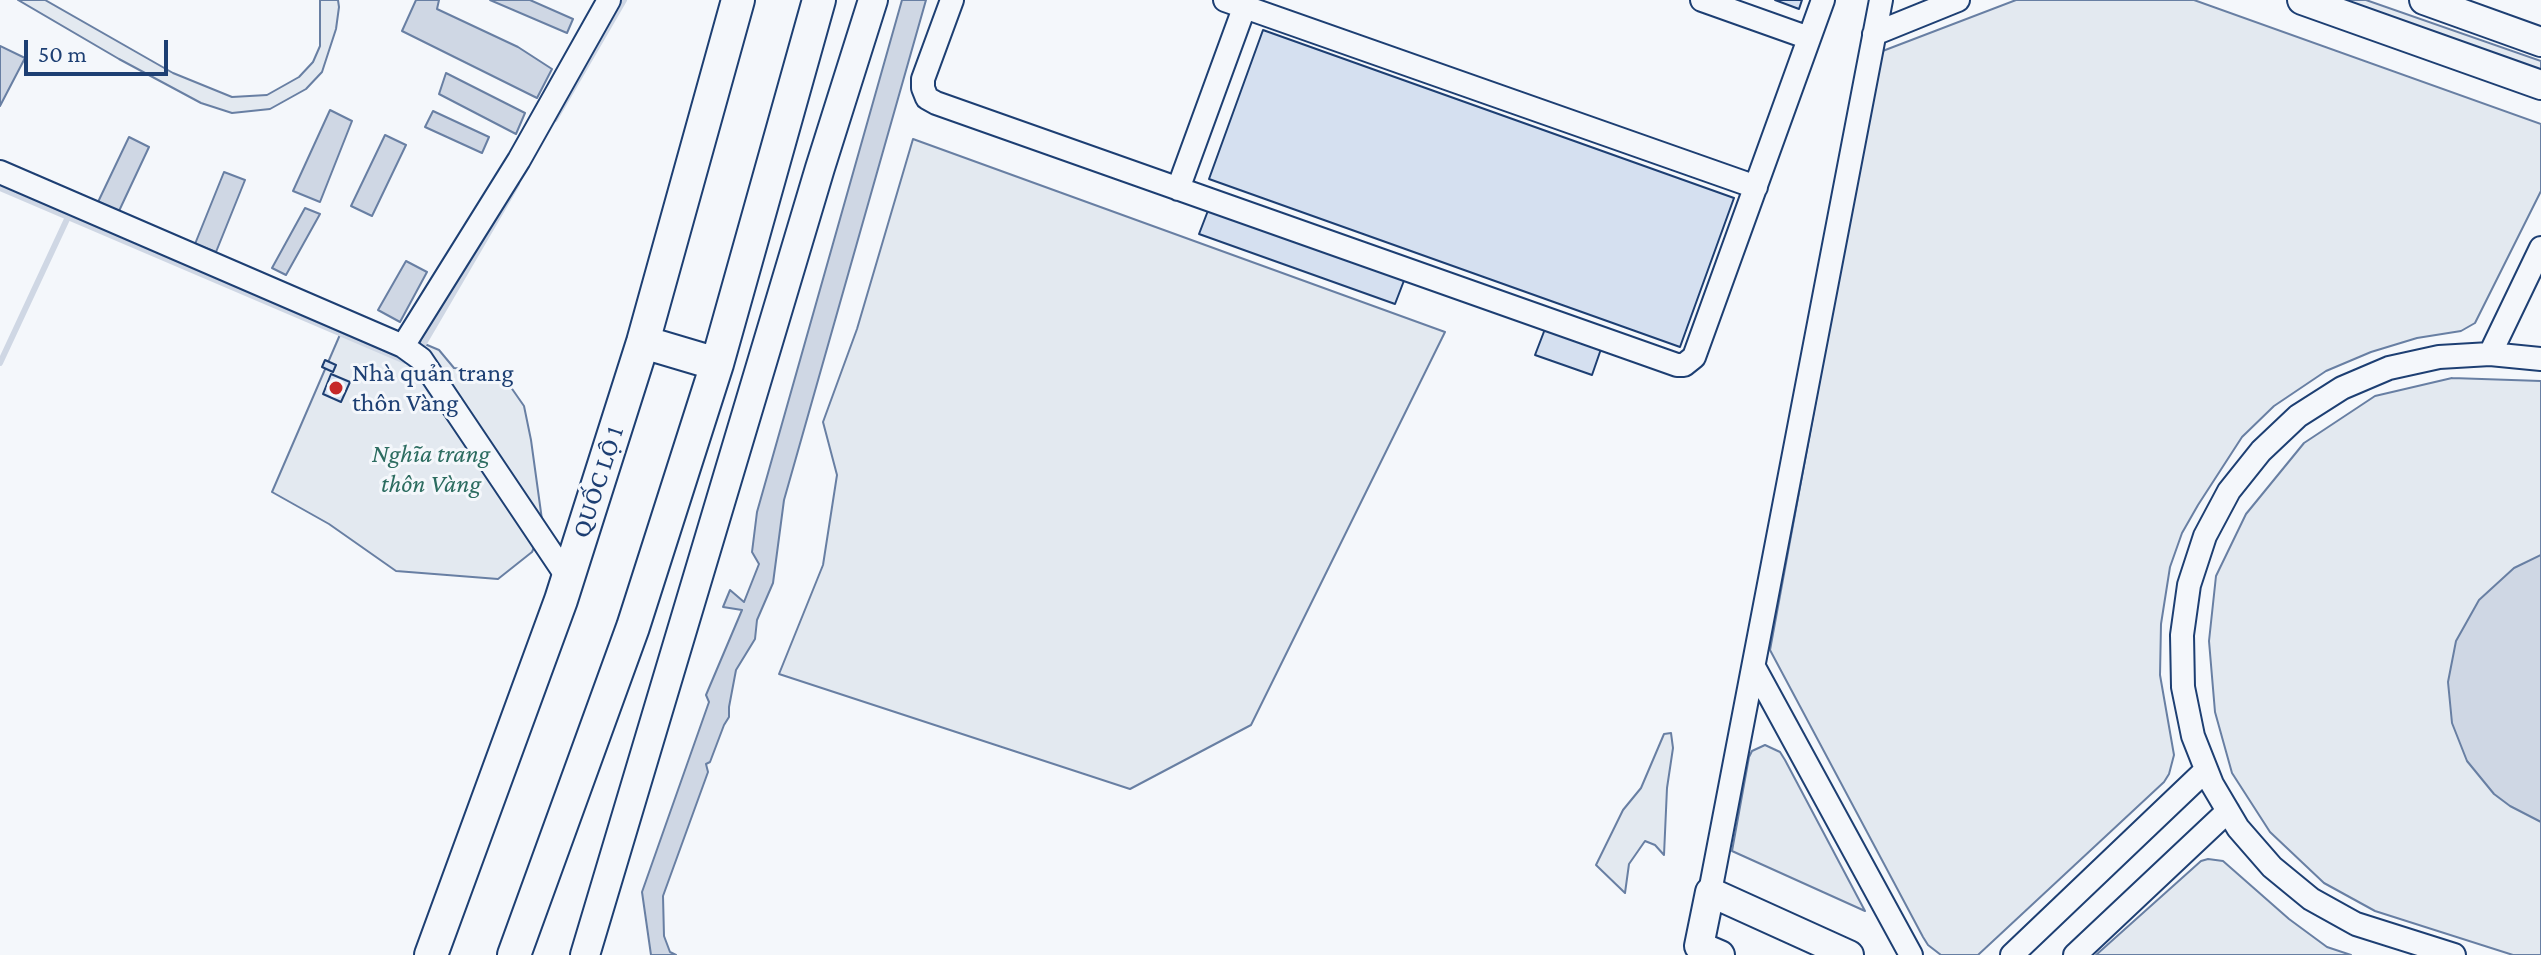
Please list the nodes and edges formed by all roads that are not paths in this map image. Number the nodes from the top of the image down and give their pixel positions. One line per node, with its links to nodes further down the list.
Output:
1 (609, 0): 22 (street)
2 (738, 0): 21 (highway, QUỐC LỘ 1)
3 (819, 0): 25 (highway)
4 (873, 0): 33 (main road)
5 (952, 0): 19 (street)
6 (1702, 0): 14 (street)
7 (1823, 0): 14 (street)
8 (1881, 0): 13 (street)
9 (1958, 0): 13 (street)
10 (2302, 0): 16 (main road)
11 (2424, 0): 15 (main road)
12 (1239, 2): 18 (street); 19 (street)
13 (1874, 34): 27 (street)
14 (1809, 38): 18 (street)
15 (2541, 42)
16 (2541, 85)
17 (0, 172): 22 (street)
18 (1756, 187): 19 (street)
19 (1178, 189)
20 (2541, 248): 23 (street)
21 (643, 342): 25 (highway); 26 (highway, QUỐC LỘ 1)
22 (412, 352): 26 (street)
23 (2490, 354): 24 (street); 28 (street)
24 (2541, 359)
25 (717, 364): 32 (highway)
26 (568, 578): 31 (highway, QUỐC LỘ 1)
27 (1754, 667): 30 (street); 36 (street)
28 (2206, 770): 29 (street); 37 (street)
29 (2228, 811): 38 (street); 39 (street)
30 (1710, 892): 34 (main road); 35 (main road)
31 (431, 955)
32 (514, 955)
33 (585, 955)
34 (1720, 955)
35 (1849, 955)
36 (1911, 955)
37 (2012, 955)
38 (2075, 955)
39 (2454, 955)

